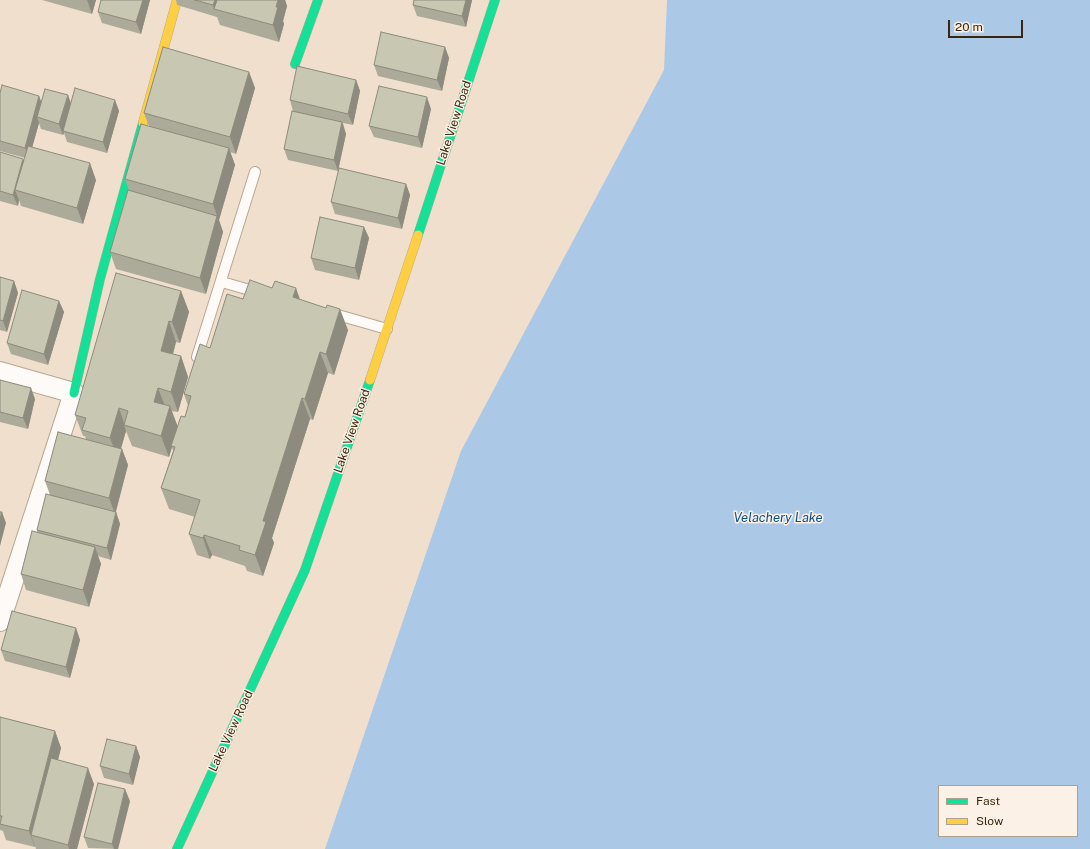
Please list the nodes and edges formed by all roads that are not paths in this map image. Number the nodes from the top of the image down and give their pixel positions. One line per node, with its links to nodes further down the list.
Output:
1 (177, 0): 12 (street)
2 (318, 0): 4 (street)
3 (495, 0): 9 (street, Lake View Road)
4 (295, 64)
5 (255, 172): 6 (lane)
6 (222, 282): 7 (lane); 10 (lane)
7 (266, 294)
8 (318, 309): 9 (lane)
9 (387, 329): 14 (street, Lake View Road)
10 (194, 369)
11 (0, 372): 12 (street)
12 (74, 393): 13 (street)
13 (0, 621)
14 (177, 849)

